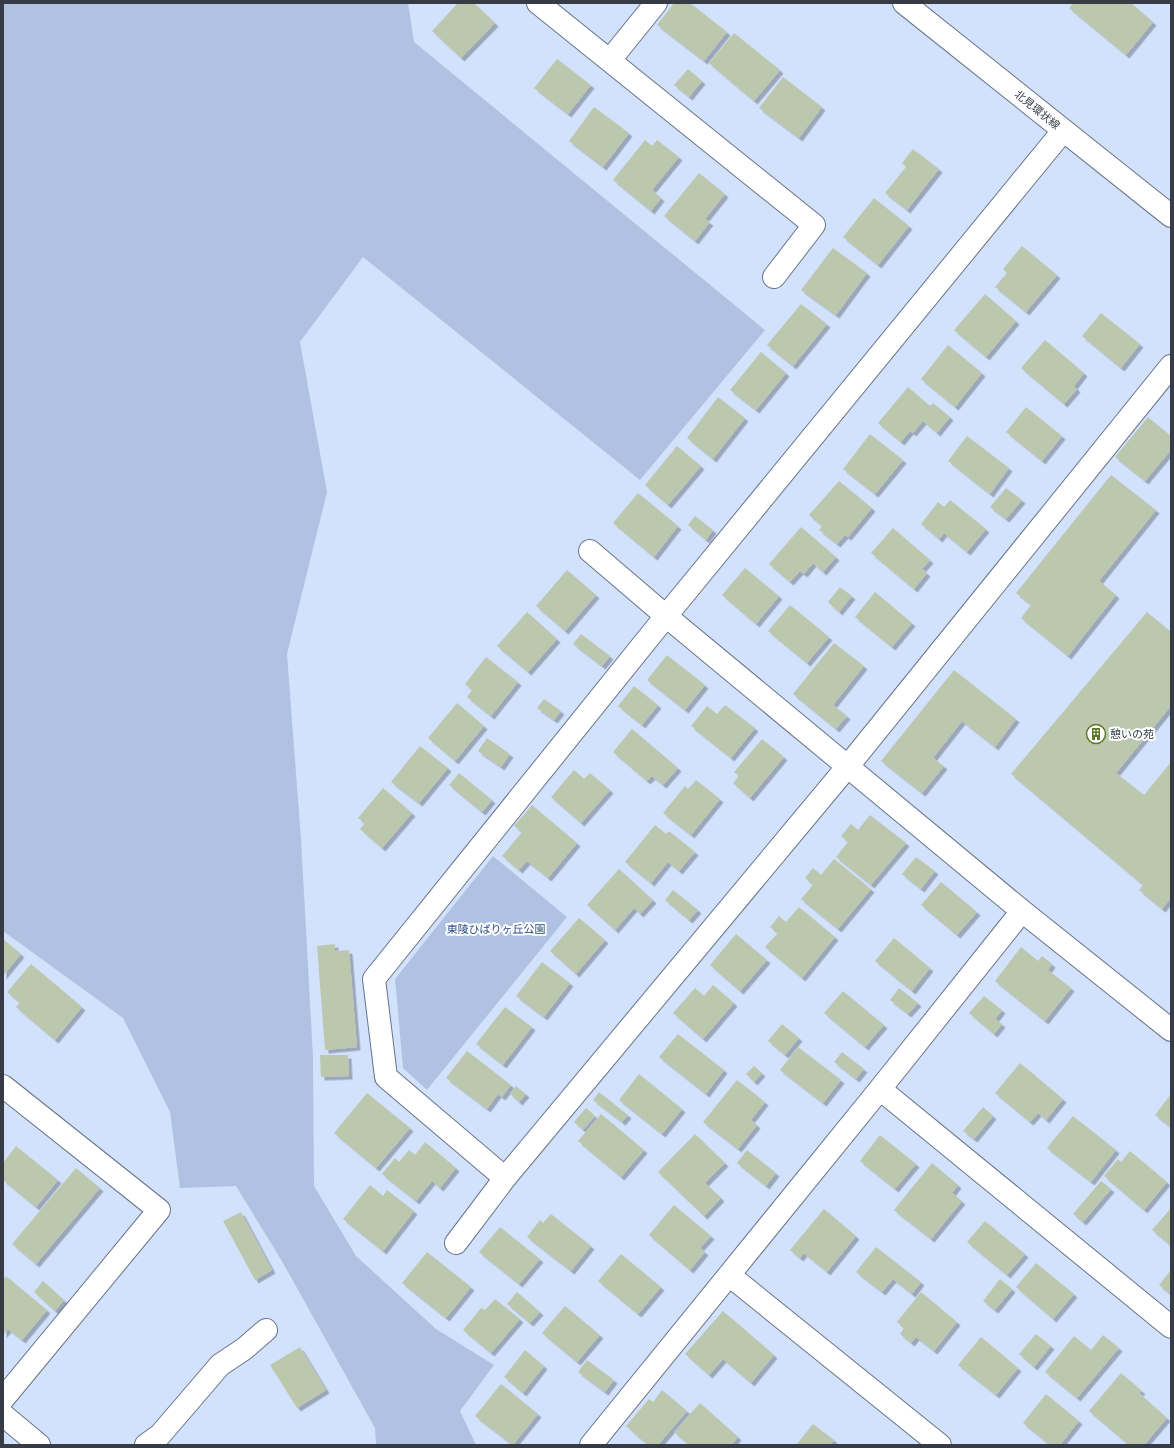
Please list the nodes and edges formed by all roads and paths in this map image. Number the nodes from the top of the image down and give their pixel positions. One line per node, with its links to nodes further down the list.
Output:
1 (538, 3): 4 (street)
2 (656, 3): 4 (street)
3 (904, 3): 5 (street, 北見環状線)
4 (610, 60): 7 (street)
5 (1063, 131): 6 (street, 北見環状線); 10 (street)
6 (1171, 216)
7 (774, 277)
8 (1171, 366): 11 (street)
9 (590, 551): 10 (street)
10 (666, 616): 11 (street); 16 (street)
11 (848, 766): 12 (street); 16 (street)
12 (1022, 911): 13 (street); 15 (street)
13 (1171, 1030)
14 (3, 1086): 21 (street)
15 (880, 1089): 18 (street); 19 (street)
16 (505, 1178): 17 (street)
17 (456, 1243)
18 (729, 1275): 25 (street); 26 (street)
19 (1171, 1327)
20 (266, 1330): 24 (street)
21 (3, 1399)
22 (3, 1415): 23 (street)
23 (39, 1445)
24 (146, 1445)
25 (591, 1445)
26 (940, 1445)

